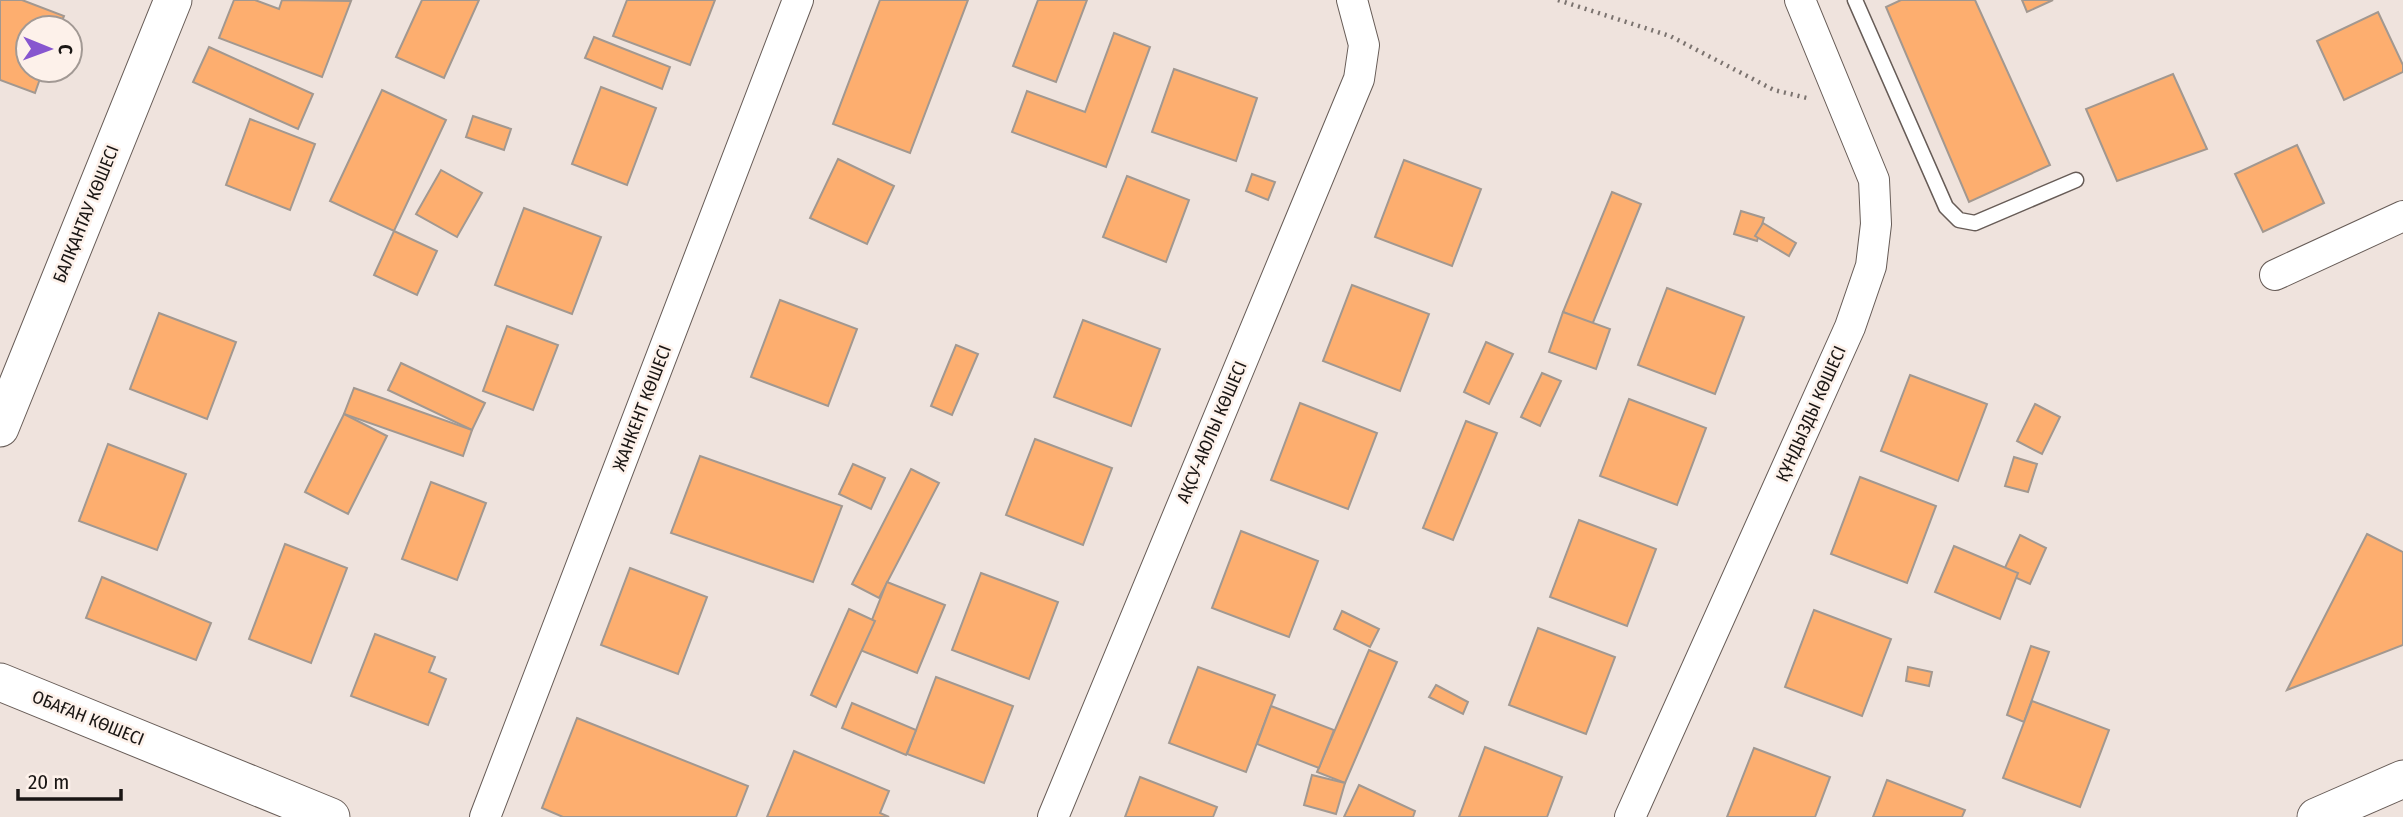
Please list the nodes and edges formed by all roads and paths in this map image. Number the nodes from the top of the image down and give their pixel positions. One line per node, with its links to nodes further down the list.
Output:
1 (173, 0): 11 (street, БАЛҚАНТАУ КӨШЕСІ)
2 (798, 0): 15 (street, ЖАНКЕНТ КӨШЕСІ)
3 (1352, 0): 16 (street, АҚСУ-АЮЛЫ КӨШЕСІ)
4 (1558, 0): 7 (path)
5 (1800, 0): 7 (street, ҚҰНДЫЗДЫ КӨШЕСІ)
6 (1855, 0): 8 (lane)
7 (1843, 107): 17 (street, ҚҰНДЫЗДЫ КӨШЕСІ)
8 (2076, 180)
9 (2403, 216): 10 (street)
10 (2275, 275)
11 (0, 428)
12 (0, 682): 14 (street, ОБАҒАН КӨШЕСІ)
13 (2403, 779): 18 (street)
14 (331, 817)
15 (485, 817)
16 (1053, 817)
17 (1630, 817)
18 (2316, 817)

